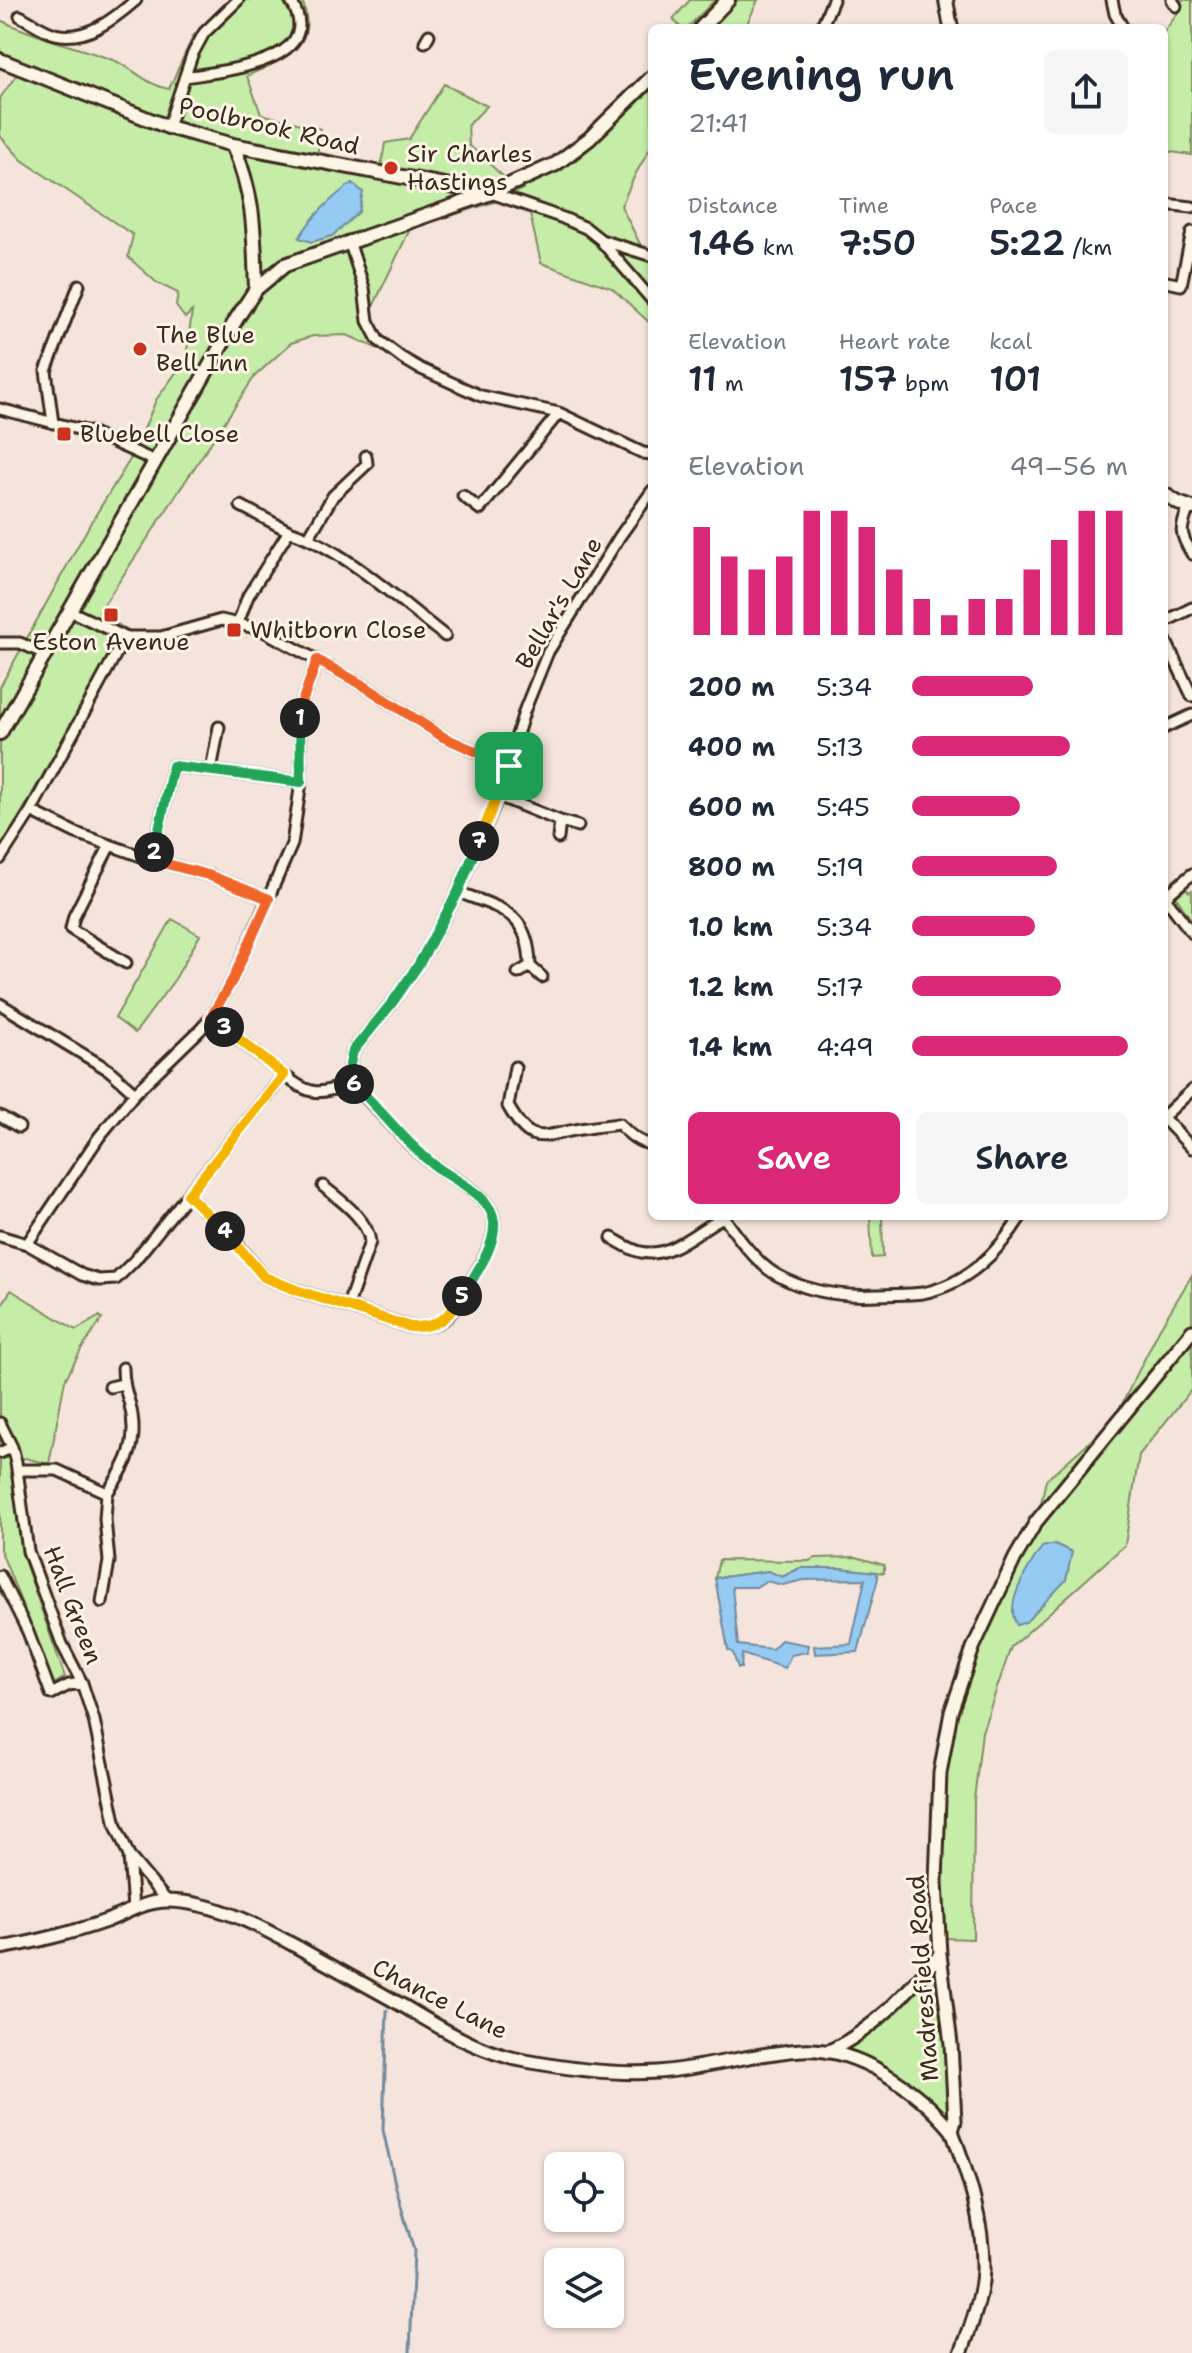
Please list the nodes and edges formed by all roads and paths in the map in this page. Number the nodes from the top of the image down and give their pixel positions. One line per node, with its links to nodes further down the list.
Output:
1 (136, 0): 8 (street)
2 (238, 0): 14 (street)
3 (290, 0): 14 (street)
4 (833, 0): 10 (street)
5 (946, 0): 11 (main road)
6 (1112, 0): 12 (street)
7 (722, 2): 9 (main road)
8 (20, 16)
9 (704, 24)
10 (823, 24)
11 (950, 24)
12 (1121, 24)
13 (0, 60): 16 (main road, Poolbrook Road)
14 (185, 77): 16 (street)
15 (648, 81): 18 (main road)
16 (168, 127): 17 (main road, Poolbrook Road)
17 (233, 145): 18 (main road, Poolbrook Road); 29 (main road)
18 (491, 193): 22 (street); 23 (main road)
19 (1168, 204): 20 (street)
20 (1192, 207)
21 (1192, 232): 27 (street)
22 (601, 240): 24 (street); 30 (street)
23 (349, 241): 29 (main road); 32 (street)
24 (648, 255)
25 (1168, 282): 27 (street)
26 (79, 285): 33 (street)
27 (1181, 285): 28 (street)
28 (1192, 287)
29 (256, 289): 35 (main road)
30 (648, 295)
31 (0, 409): 33 (street)
32 (559, 413): 34 (street); 37 (street)
33 (53, 423): 35 (street)
34 (648, 454)
35 (155, 461): 46 (main road)
36 (370, 463): 43 (street)
37 (463, 496)
38 (1168, 496): 41 (main road)
39 (648, 497): 60 (street, Bellar's Lane)
40 (241, 506): 42 (street)
41 (1190, 508): 44 (street)
42 (289, 531): 43 (street); 48 (street)
43 (309, 537): 49 (street)
44 (1192, 554)
45 (1192, 608): 47 (street)
46 (70, 611): 50 (street); 53 (main road)
47 (1168, 620)
48 (238, 623): 50 (street); 54 (street)
49 (445, 636)
50 (125, 637): 64 (street)
51 (0, 643): 53 (street)
52 (1168, 645): 55 (street)
53 (45, 654): 59 (main road)
54 (317, 660): 60 (street); 62 (street)
55 (1192, 696)
56 (1192, 715): 57 (street)
57 (1168, 726)
58 (219, 727): 61 (street)
59 (0, 733)
60 (509, 766): 63 (street, Bellar's Lane)
61 (211, 770): 62 (street); 70 (street)
62 (301, 782): 74 (street)
63 (498, 796): 65 (street); 72 (street, Bellar's Lane)
64 (31, 811): 68 (street); 69 (street)
65 (560, 821): 66 (street); 67 (street)
66 (578, 826)
67 (558, 838)
68 (110, 845): 70 (street); 77 (street)
69 (0, 859)
70 (152, 860): 74 (street)
71 (1192, 874): 73 (street)
72 (458, 892): 78 (street); 85 (street, Bellar's Lane)
73 (1168, 894)
74 (269, 899): 82 (street)
75 (1168, 900): 76 (street)
76 (1192, 933)
77 (126, 963)
78 (530, 966): 79 (street); 80 (street)
79 (518, 973)
80 (542, 977)
81 (0, 1004): 87 (street)
82 (211, 1017): 84 (street); 87 (street)
83 (515, 1067): 92 (street)
84 (284, 1075): 85 (street); 95 (street)
85 (351, 1082): 102 (street)
86 (1192, 1090): 88 (street)
87 (135, 1093): 101 (street)
88 (1168, 1114)
89 (0, 1116): 91 (street)
90 (1168, 1122): 93 (street)
91 (19, 1127)
92 (648, 1144)
93 (1192, 1148)
94 (323, 1186): 102 (street)
95 (188, 1195): 101 (street); 102 (street)
96 (717, 1220): 100 (street)
97 (726, 1220): 98 (street)
98 (1019, 1220)
99 (0, 1236): 101 (street)
100 (612, 1238)
101 (27, 1244)
102 (348, 1305)
103 (1192, 1331): 120 (street, Madresfield Road)
104 (123, 1368): 105 (street)
105 (123, 1384): 106 (street); 111 (street)
106 (110, 1387)
107 (0, 1423): 108 (street, Hall Green)
108 (12, 1447): 109 (street); 110 (street, Hall Green)
109 (0, 1453)
110 (17, 1470): 111 (street); 115 (street, Hall Green)
111 (107, 1493): 114 (street)
112 (0, 1576): 113 (street, Hall Green)
113 (3, 1589): 115 (street, Hall Green)
114 (102, 1602)
115 (82, 1683): 116 (street, Hall Green)
116 (129, 1856): 117 (street, Hall Green); 118 (street, Hall Green)
117 (167, 1901): 118 (street, Chance Lane); 121 (street, Chance Lane)
118 (133, 1909): 119 (street, Chance Lane)
119 (0, 1948)
120 (940, 1954): 121 (street); 122 (street, Madresfield Road)
121 (827, 2052): 122 (street, Chance Lane)
122 (952, 2131): 123 (street, Madresfield Road)
123 (961, 2353)

